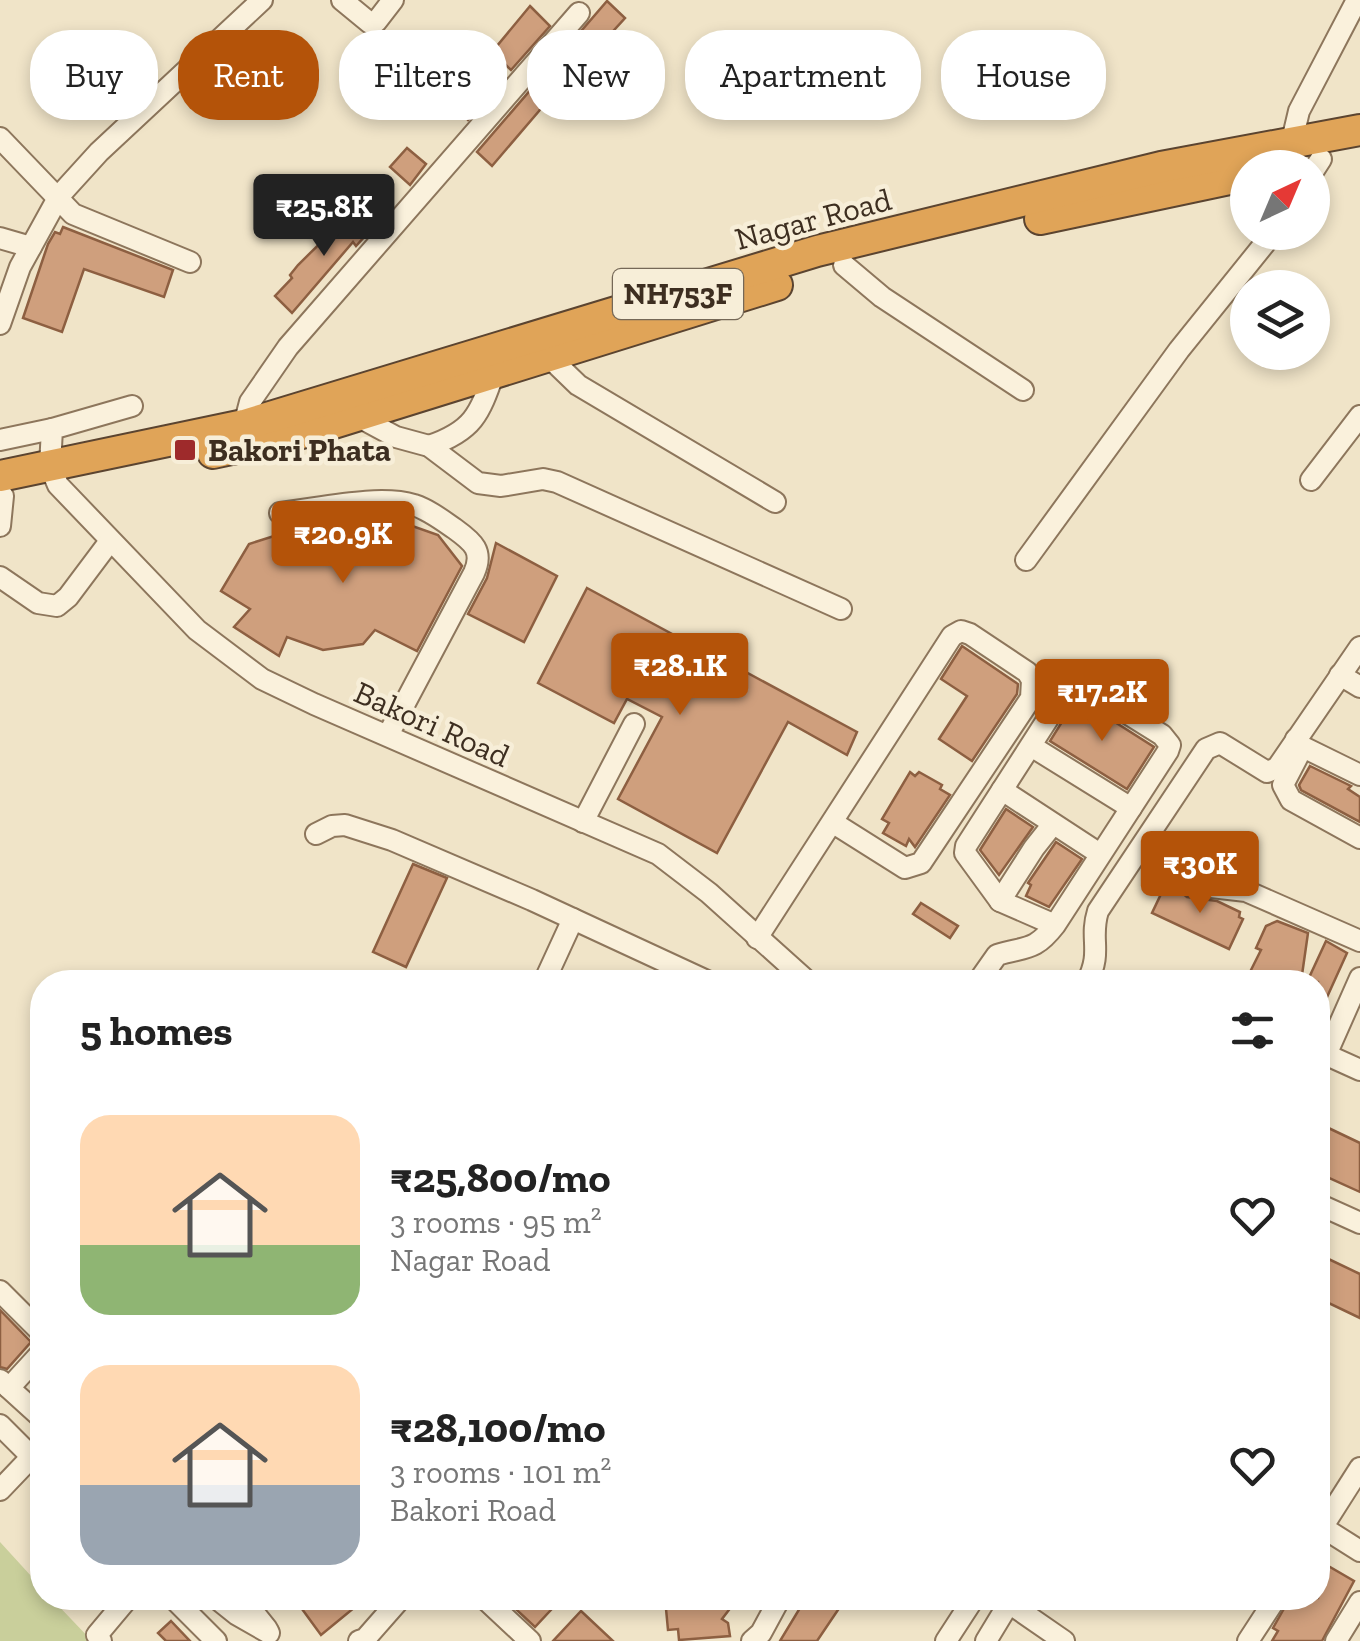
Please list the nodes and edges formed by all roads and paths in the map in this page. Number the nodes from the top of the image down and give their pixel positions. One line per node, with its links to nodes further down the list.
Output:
1 (262, 0): 14 (street)
2 (342, 0): 3 (street)
3 (393, 0)
4 (1358, 0): 8 (street)
5 (579, 13): 27 (street)
6 (1360, 130): 9 (highway, Nagar Road / NH753F)
7 (0, 138): 14 (street)
8 (1289, 150)
9 (1304, 150)
10 (1360, 151): 12 (highway, Nagar Road / NH753F)
11 (1230, 161): 27 (highway, Nagar Road / NH753F)
12 (1330, 161)
13 (1230, 179): 19 (highway, Nagar Road / NH753F)
14 (59, 196): 16 (street); 18 (street)
15 (0, 238): 16 (street)
16 (31, 247): 20 (street)
17 (1259, 250): 37 (street)
18 (190, 262)
19 (844, 265): 21 (highway, Nagar Road / NH753F); 23 (street)
20 (0, 324)
21 (548, 356): 22 (highway, Nagar Road / NH753F); 34 (street)
22 (494, 373): 25 (highway, Nagar Road / NH753F); 30 (street)
23 (1023, 390)
24 (132, 406): 28 (street)
25 (357, 416): 30 (street); 31 (highway, Nagar Road / NH753F)
26 (1360, 416): 32 (street)
27 (244, 425): 31 (highway, Nagar Road / NH753F)
28 (52, 428): 29 (street); 31 (street)
29 (0, 440)
30 (428, 446): 39 (street)
31 (54, 475): 33 (highway, Nagar Road / NH753F); 36 (street, Bakori Road)
32 (1311, 480)
33 (1, 499)
34 (775, 502)
35 (280, 513): 44 (street)
36 (110, 541): 38 (street); 44 (street, Bakori Road)
37 (1026, 560)
38 (0, 577)
39 (841, 609)
40 (1360, 647): 41 (street)
41 (1340, 675): 42 (street); 45 (street)
42 (1360, 687)
43 (634, 724): 50 (street)
44 (388, 735): 50 (street, Bakori Road)
45 (1300, 743): 47 (street); 54 (street); 66 (street)
46 (1031, 746): 48 (street); 49 (street); 49 (street)
47 (1360, 775)
48 (1002, 790): 52 (street); 57 (street)
49 (1130, 808): 55 (street)
50 (583, 822): 60 (street, Bakori Road)
51 (832, 822): 51 (street); 60 (street)
52 (1054, 824): 55 (street); 57 (street)
53 (316, 834): 58 (street)
54 (1360, 838)
55 (1100, 854): 59 (street)
56 (1194, 886): 61 (street)
57 (1000, 901): 59 (street)
58 (573, 919): 62 (street); 63 (street)
59 (1054, 925): 65 (street)
60 (758, 938): 64 (street, Bakori Road)
61 (1360, 941)
62 (550, 970)
63 (684, 970)
64 (794, 970)
65 (986, 970)
66 (1092, 970)
67 (1360, 978): 68 (street)
68 (1330, 1037)
69 (1330, 1057): 70 (street)
70 (1360, 1070)
71 (1330, 1210): 72 (street)
72 (1360, 1224)
73 (0, 1291): 74 (street)
74 (30, 1321)
75 (30, 1362): 76 (street)
76 (4, 1384): 77 (street)
77 (30, 1407)
78 (0, 1425): 79 (street)
79 (30, 1449)
80 (30, 1464): 82 (street)
81 (1360, 1468): 83 (street)
82 (0, 1490)
83 (1330, 1514)
84 (1330, 1535): 85 (street)
85 (1360, 1551)
86 (1360, 1602): 108 (street)
87 (118, 1610): 99 (street)
88 (189, 1610): 100 (street)
89 (231, 1610): 98 (street)
90 (253, 1610): 98 (street)
91 (391, 1610): 101 (street)
92 (497, 1610): 102 (street)
93 (773, 1610): 103 (street)
94 (966, 1610): 104 (street)
95 (1005, 1610): 105 (street)
96 (1018, 1610): 106 (street)
97 (1268, 1610): 107 (street)
98 (274, 1637)
99 (101, 1641)
100 (216, 1641)
101 (360, 1641)
102 (530, 1641)
103 (752, 1641)
104 (946, 1641)
105 (986, 1641)
106 (1064, 1641)
107 (1248, 1641)
108 (1336, 1641)

